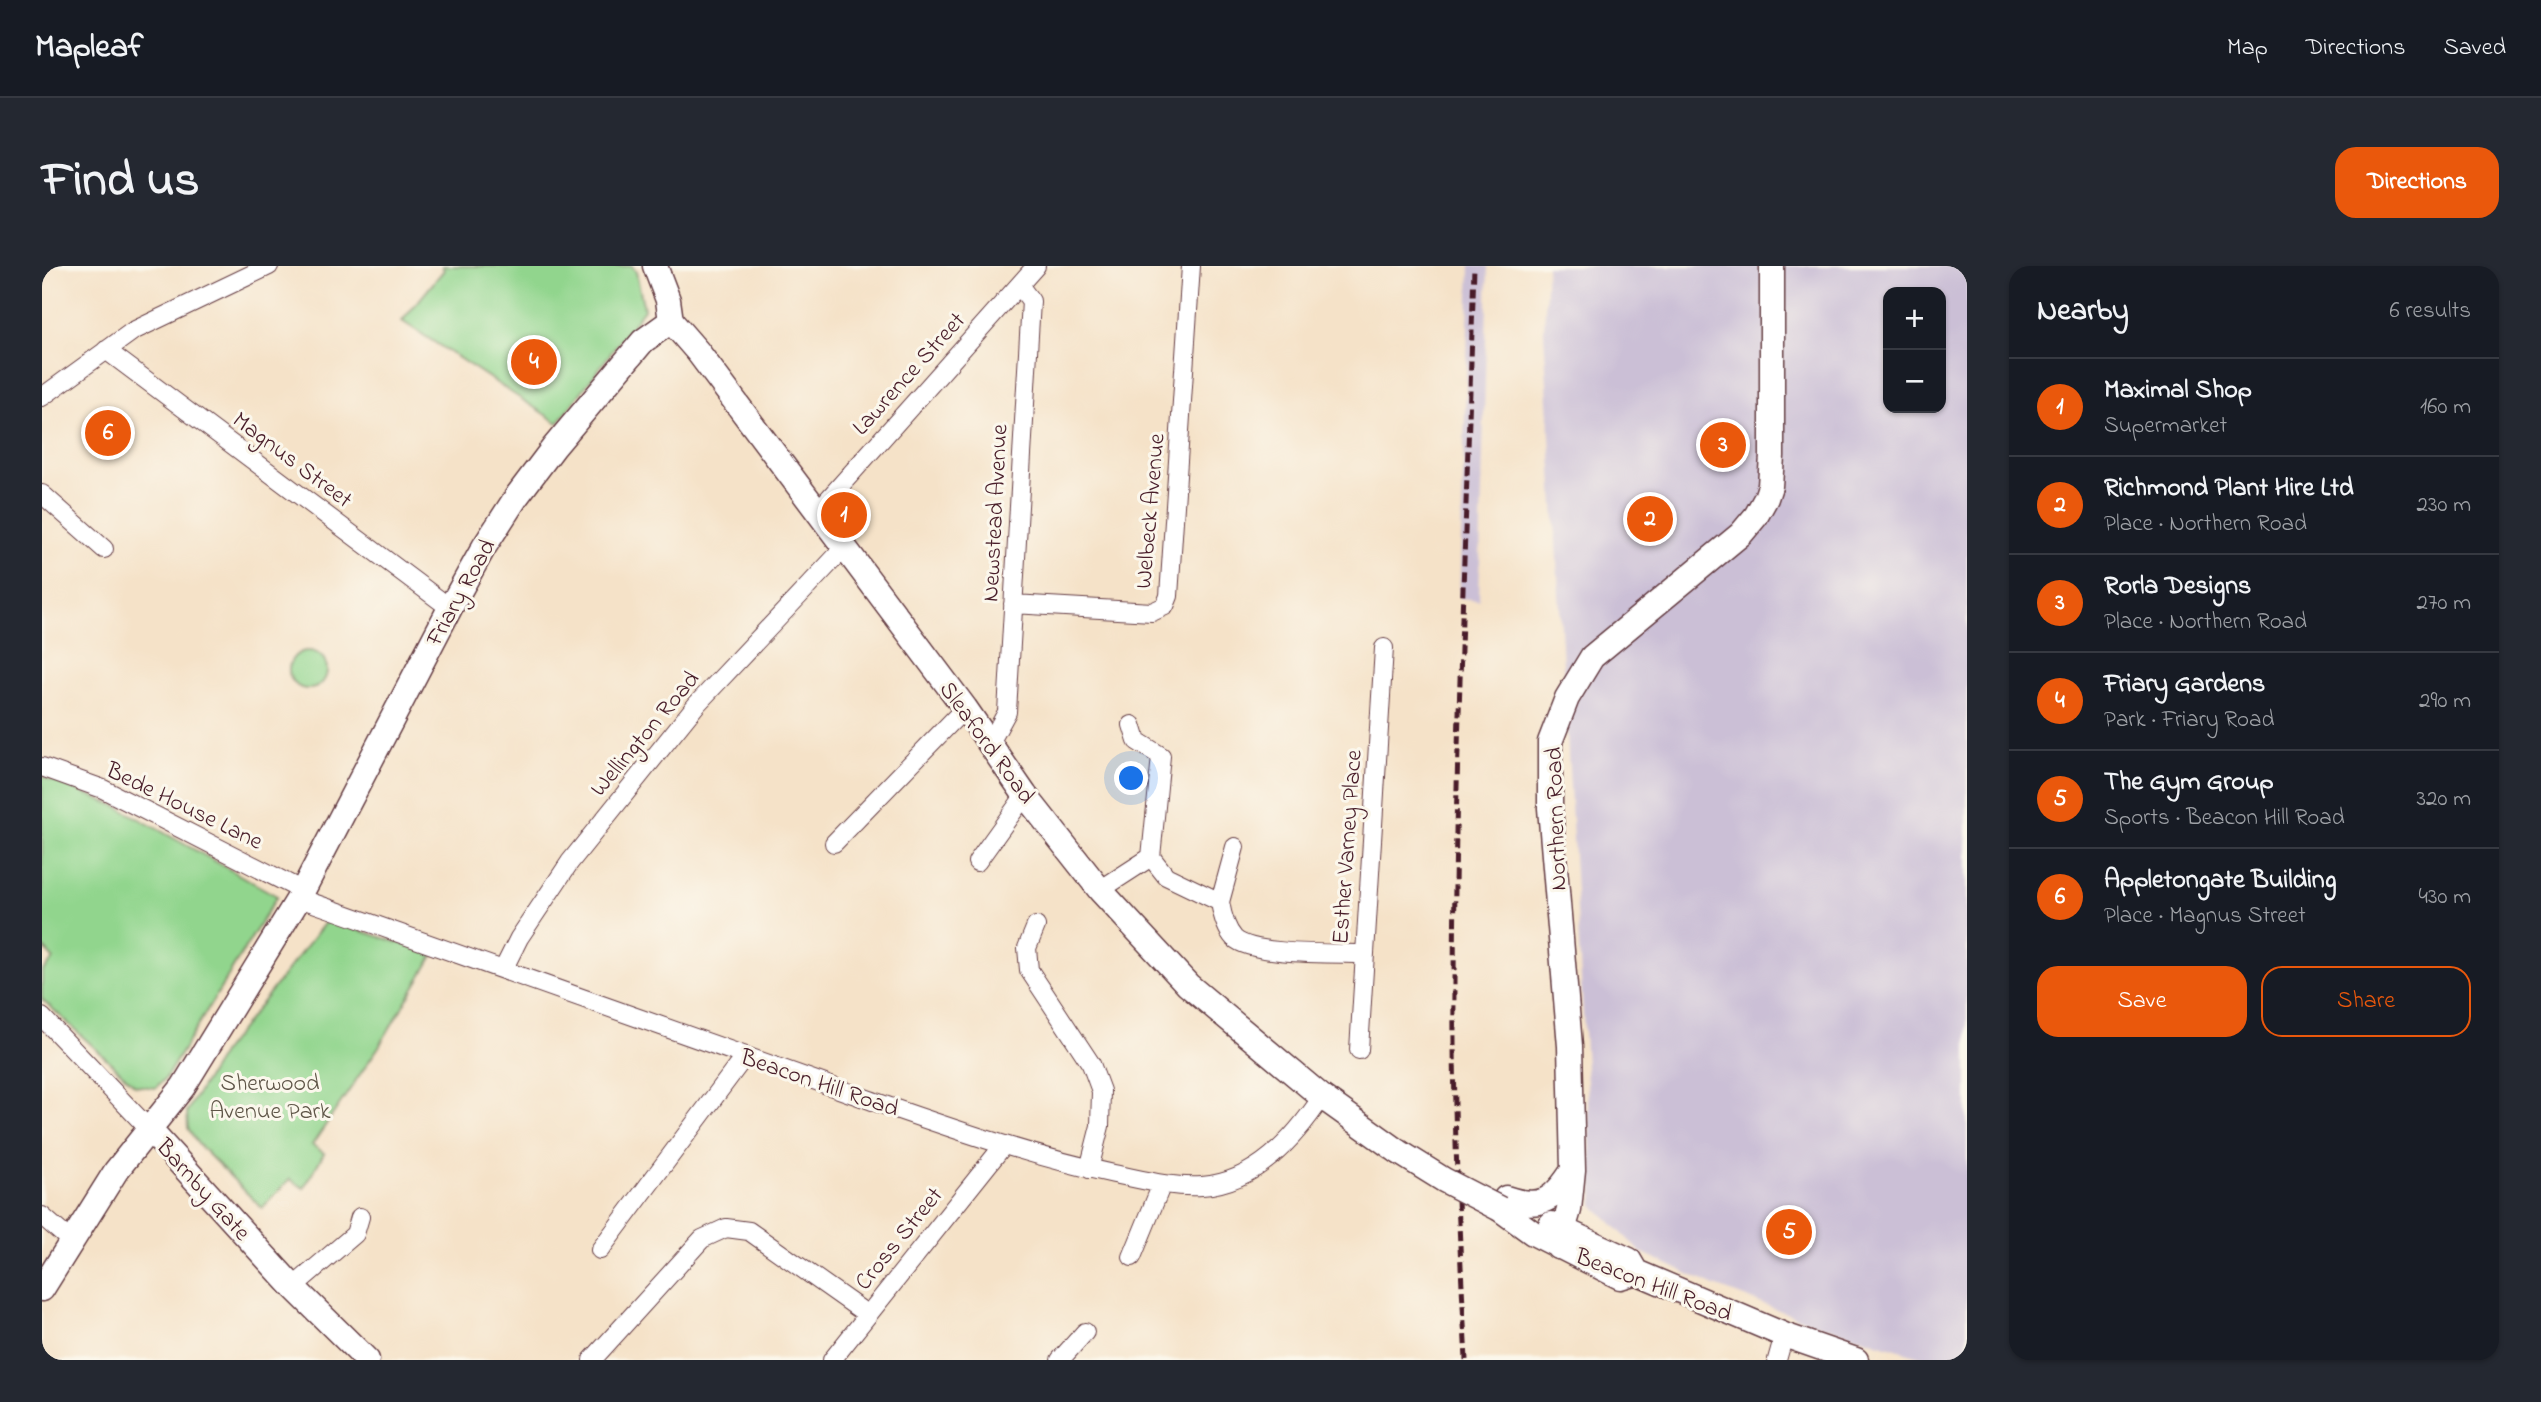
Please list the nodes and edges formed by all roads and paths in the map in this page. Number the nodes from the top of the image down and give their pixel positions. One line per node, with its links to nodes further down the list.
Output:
1 (269, 266): 8 (street)
2 (655, 266): 7 (street, Sleaford Road)
3 (1036, 266): 6 (street, Lawrence Street)
4 (1191, 266): 14 (street, Welbeck Avenue)
5 (1772, 266): 39 (street, Northern Road)
6 (1019, 285): 11 (street, Lawrence Street); 14 (street, Newstead Avenue)
7 (671, 321): 11 (street, Sleaford Road); 15 (street, Friary Road)
8 (106, 349): 9 (street); 15 (street, Magnus Street)
9 (42, 397)
10 (42, 494): 13 (street)
11 (816, 513): 12 (street, Sleaford Road)
12 (844, 548): 17 (street, Sleaford Road); 31 (street, Wellington Road)
13 (104, 549)
14 (1013, 604): 19 (street, Newstead Avenue)
15 (450, 608): 27 (street, Friary Road)
16 (1384, 648): 30 (street, Esther Varney Place)
17 (965, 708): 19 (street, Sleaford Road); 22 (street)
18 (1132, 725): 24 (street)
19 (990, 743): 21 (street, Sleaford Road)
20 (42, 768): 27 (street, Bede House Lane)
21 (1025, 796): 25 (street); 26 (street, Sleaford Road)
22 (834, 842)
23 (1234, 847): 28 (street)
24 (1151, 857): 26 (street); 28 (street)
25 (977, 862)
26 (1100, 890): 35 (street, Sleaford Road)
27 (301, 895): 31 (street, Beacon Hill Road); 36 (street, Friary Road)
28 (1220, 902): 30 (street)
29 (1036, 926): 38 (street)
30 (1363, 954): 33 (street, Esther Varney Place)
31 (504, 968): 34 (street, Beacon Hill Road)
32 (42, 1017): 36 (street, Barnby Gate)
33 (1359, 1050)
34 (745, 1056): 37 (street, Beacon Hill Road); 46 (street)
35 (1322, 1097): 40 (street, Beacon Hill Road); 41 (street, Sleaford Road, bridge)
36 (148, 1128): 45 (street, Friary Road); 48 (street, Barnby Gate)
37 (1003, 1146): 38 (street, Beacon Hill Road); 50 (street, Cross Street)
38 (1089, 1169): 40 (street, Beacon Hill Road)
39 (1573, 1170): 41 (street); 44 (street, Northern Road)
40 (1162, 1184): 47 (street)
41 (1503, 1203): 44 (street, Beacon Hill Road)
42 (42, 1216): 45 (street)
43 (360, 1232): 48 (street)
44 (1561, 1238): 52 (street, Beacon Hill Road)
45 (72, 1242): 49 (street, Friary Road)
46 (600, 1250)
47 (1132, 1257)
48 (293, 1287): 53 (street, Barnby Gate)
49 (42, 1289)
50 (868, 1315): 54 (street); 55 (street, Cross Street)
51 (1085, 1332): 56 (street)
52 (1784, 1335): 57 (street); 58 (street, Beacon Hill Road)
53 (362, 1358)
54 (592, 1360)
55 (832, 1360)
56 (1060, 1360)
57 (1777, 1360)
58 (1856, 1360)

